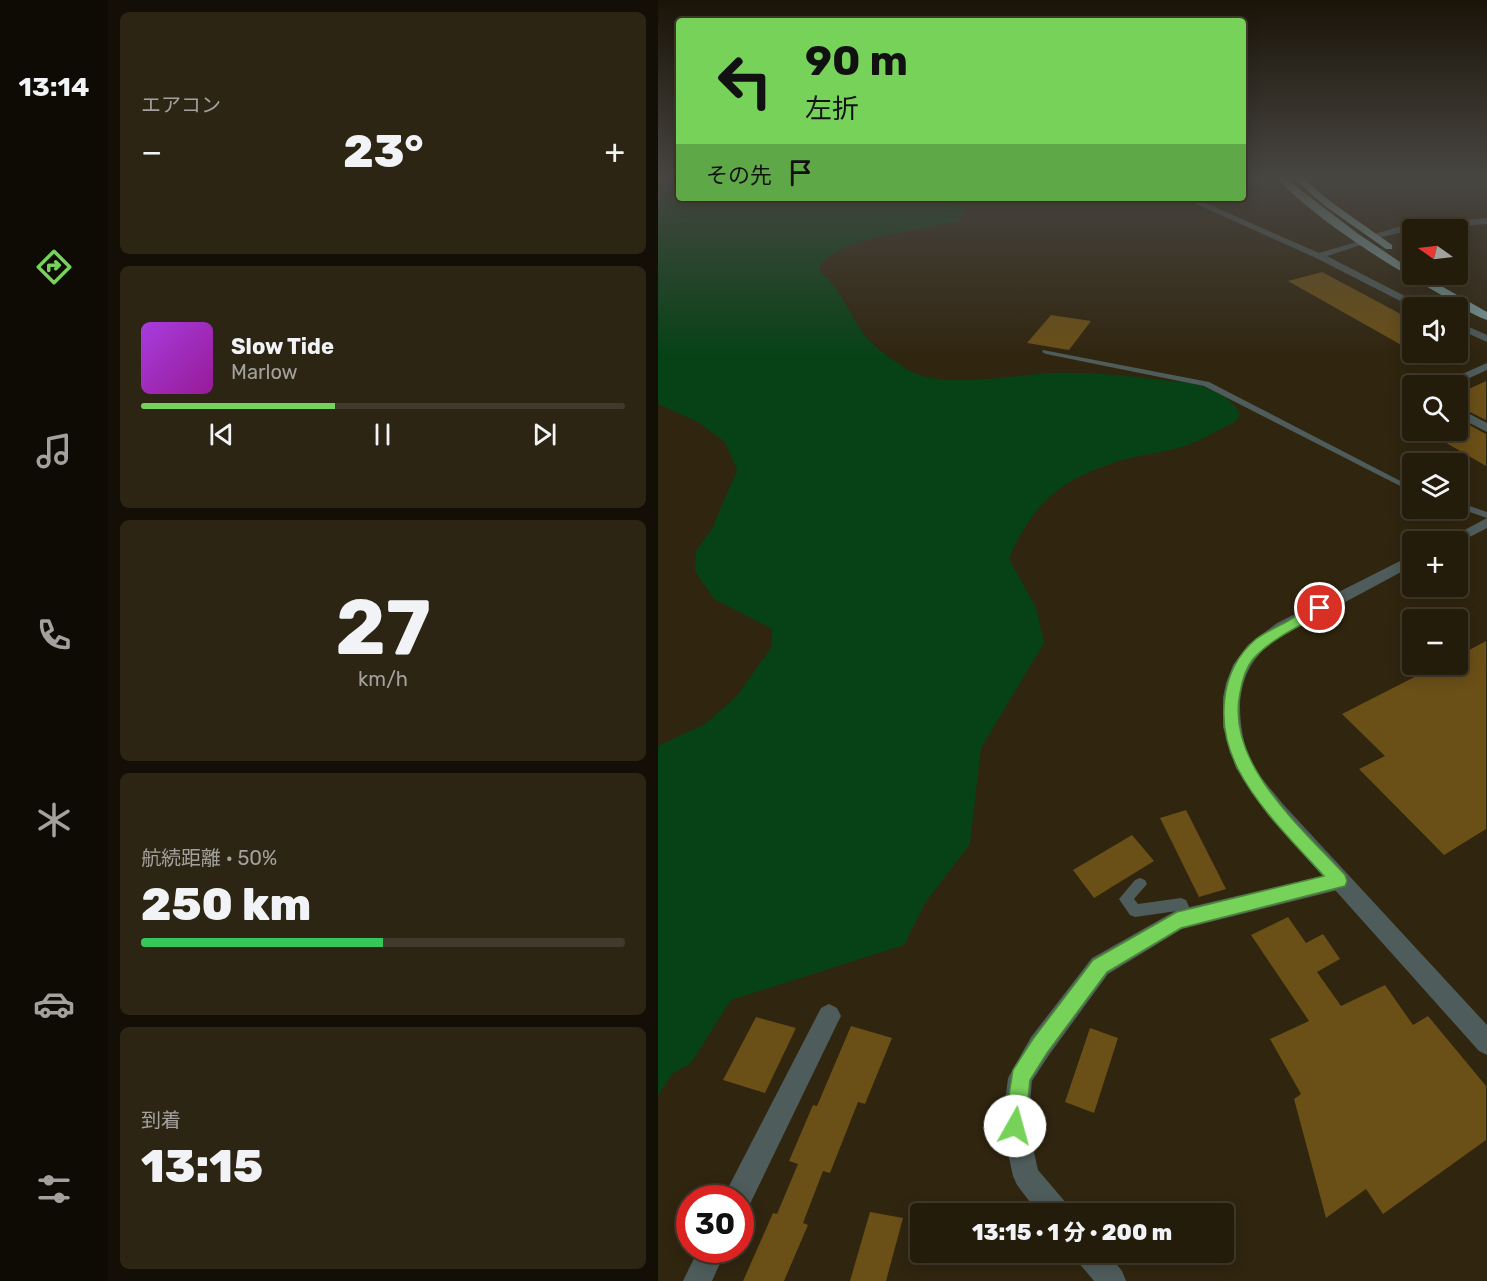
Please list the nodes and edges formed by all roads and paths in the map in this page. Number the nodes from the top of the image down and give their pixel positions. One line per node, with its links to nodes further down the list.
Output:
1 (1275, 237): 5 (street)
2 (1353, 237): 4 (highway)
3 (1373, 237): 6 (highway)
4 (1361, 243): 5 (street); 10 (highway)
5 (1319, 256): 8 (street)
6 (1402, 256)
7 (1451, 285): 9 (highway)
8 (1402, 298)
9 (1486, 305)
10 (1486, 317)
11 (1468, 330): 12 (street)
12 (1486, 339)
13 (1046, 352): 18 (lane)
14 (1486, 366): 15 (street)
15 (1466, 375)
16 (1468, 418): 17 (street)
17 (1486, 428)
18 (1402, 485)
19 (1468, 509): 20 (lane)
20 (1486, 515)
21 (1486, 522): 22 (street)
22 (1468, 532)
23 (1402, 565): 24 (street)
24 (1339, 881): 26 (street); 28 (street)
25 (1140, 884): 26 (lane)
26 (1187, 918): 30 (street)
27 (829, 1016): 29 (street)
28 (1486, 1043)
29 (744, 1185)
30 (1048, 1203)
31 (706, 1263): 33 (street)
32 (1097, 1263): 34 (street)
33 (697, 1281)
34 (1112, 1281)

